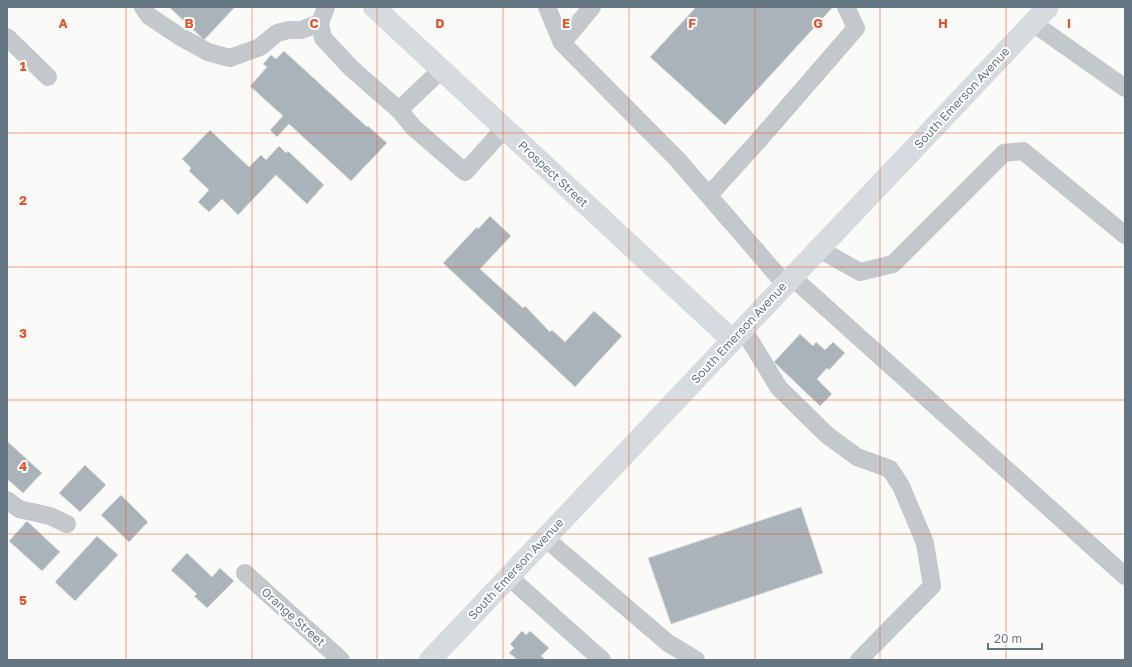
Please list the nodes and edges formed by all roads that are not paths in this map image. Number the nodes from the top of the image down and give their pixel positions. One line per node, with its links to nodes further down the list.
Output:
1 (143, 7): 7 (street)
2 (374, 7): 11 (main road, Prospect Street)
3 (547, 7): 10 (street)
4 (592, 7): 10 (street)
5 (846, 7): 16 (street)
6 (1048, 7): 8 (main road, South Emerson Avenue)
7 (323, 15): 14 (street)
8 (1033, 23): 13 (street); 18 (main road, South Emerson Avenue)
9 (7, 37): 12 (street)
10 (562, 43): 16 (street)
11 (441, 70): 14 (street); 15 (main road, Prospect Street)
12 (48, 77)
13 (1125, 88)
14 (399, 110): 15 (street)
15 (504, 129): 20 (main road, Prospect Street)
16 (709, 195): 19 (street)
17 (1125, 235): 18 (street)
18 (820, 248): 19 (main road, South Emerson Avenue)
19 (789, 281): 20 (main road, South Emerson Avenue); 25 (street)
20 (738, 335): 23 (main road, South Emerson Avenue); 31 (street)
21 (7, 500): 22 (street)
22 (67, 524)
23 (545, 538): 26 (main road, South Emerson Avenue); 30 (street)
24 (245, 573): 27 (street, Orange Street)
25 (1125, 576)
26 (509, 577): 28 (main road, South Emerson Avenue); 29 (street)
27 (341, 660)
28 (430, 660)
29 (602, 660)
30 (696, 660)
31 (859, 660)

